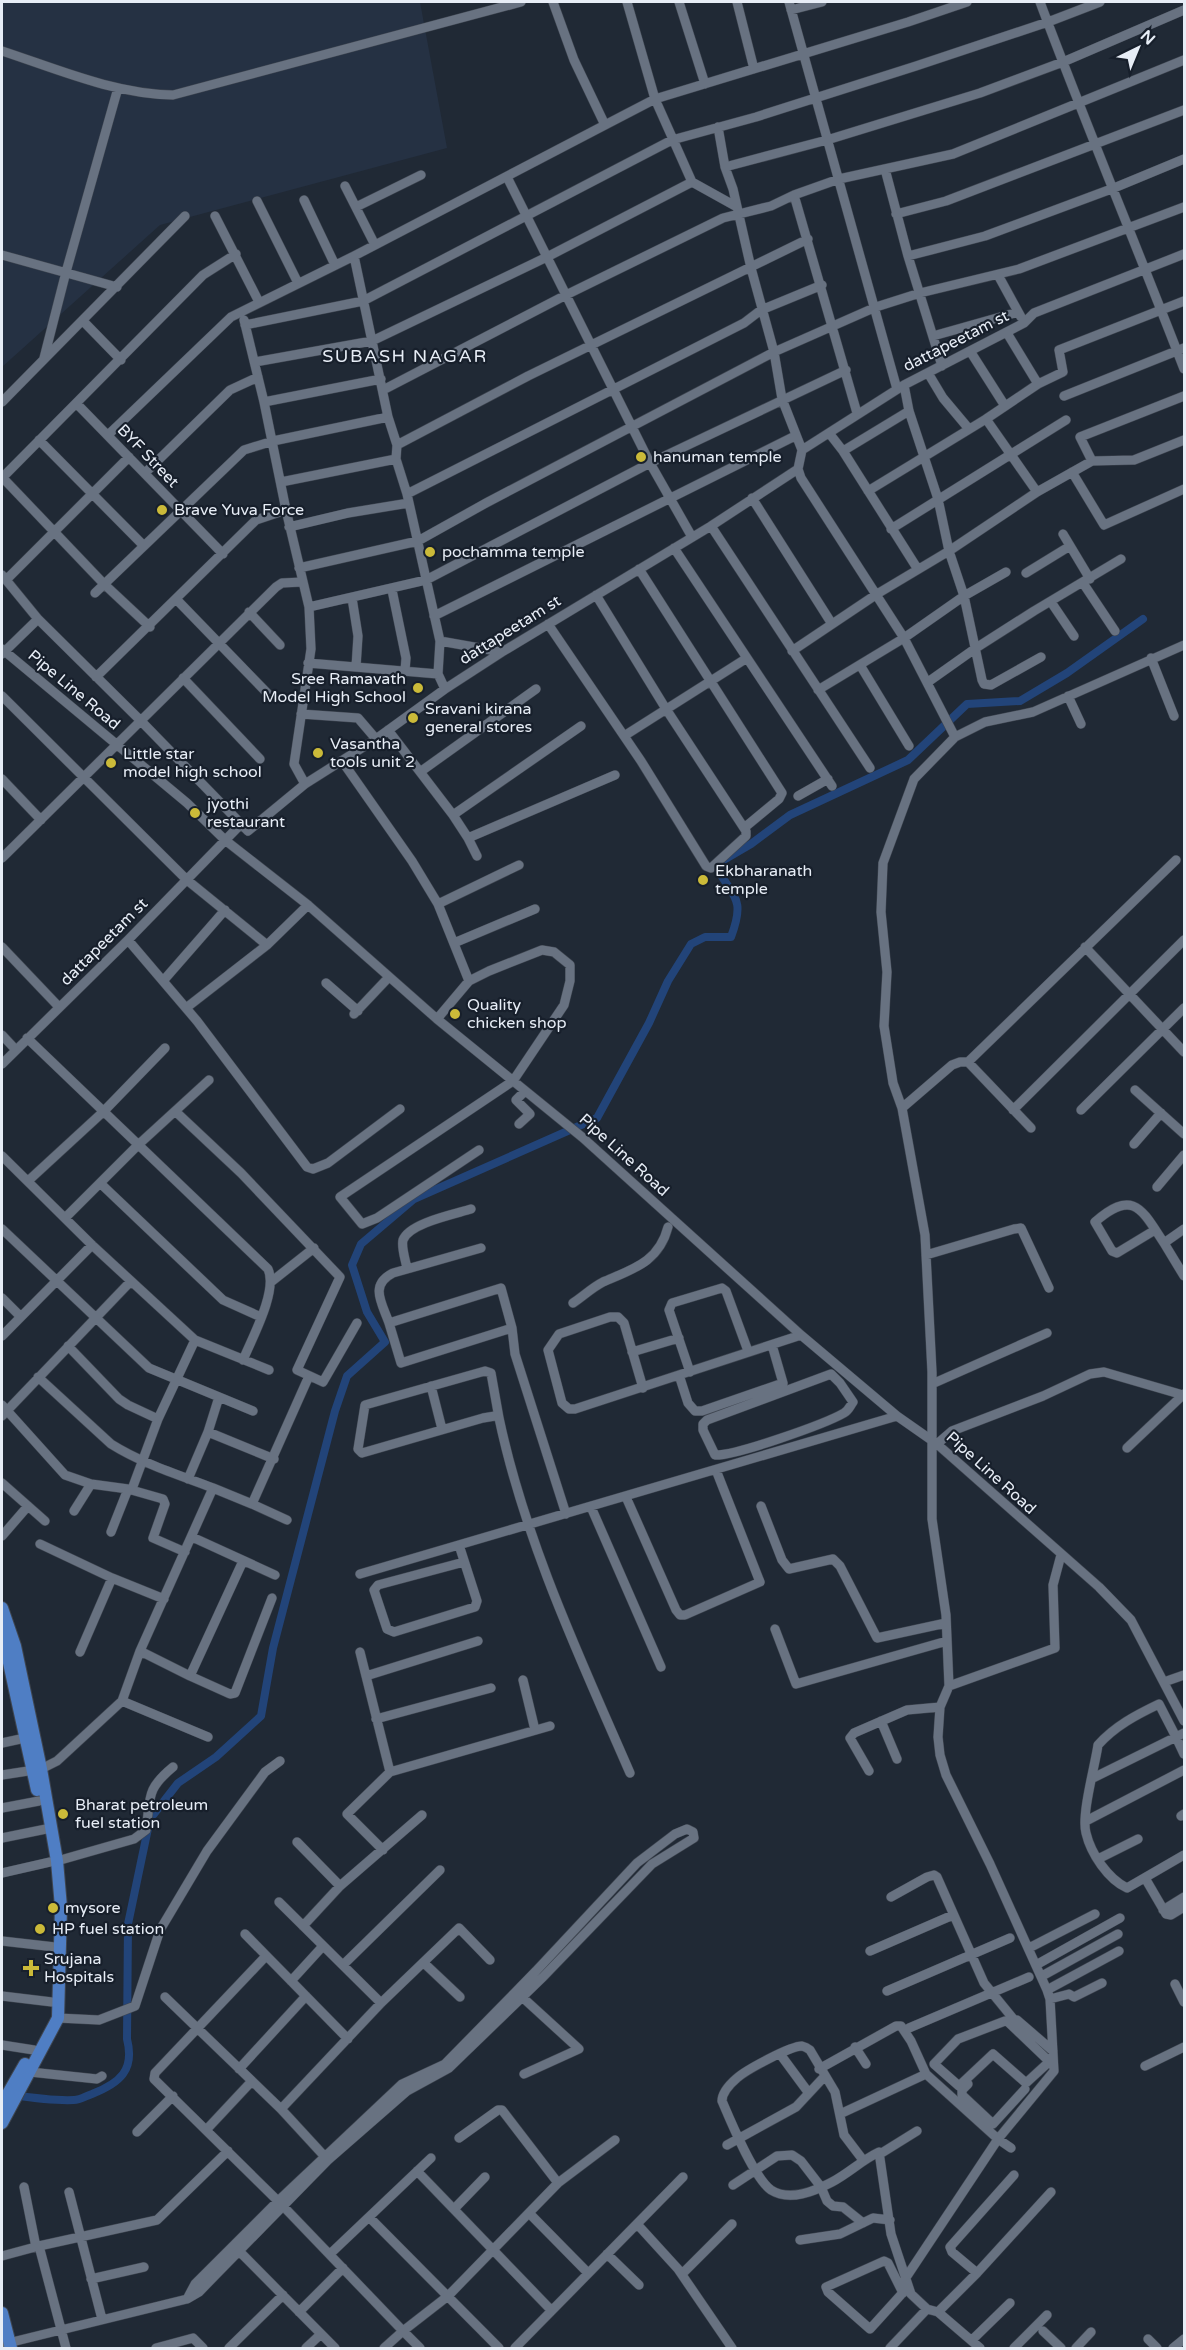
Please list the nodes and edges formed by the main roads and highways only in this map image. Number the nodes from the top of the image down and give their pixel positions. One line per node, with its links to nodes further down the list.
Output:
1 (2, 1608): 3 (main road)
2 (2, 1631): 3 (main road)
3 (37, 1770): 4 (main road); 4 (main road)
4 (48, 1828): 5 (main road)
5 (53, 1862): 6 (main road); 6 (main road)
6 (26, 2074): 7 (main road)
7 (3, 2117)
8 (2, 2313): 9 (main road)
9 (6, 2344)

